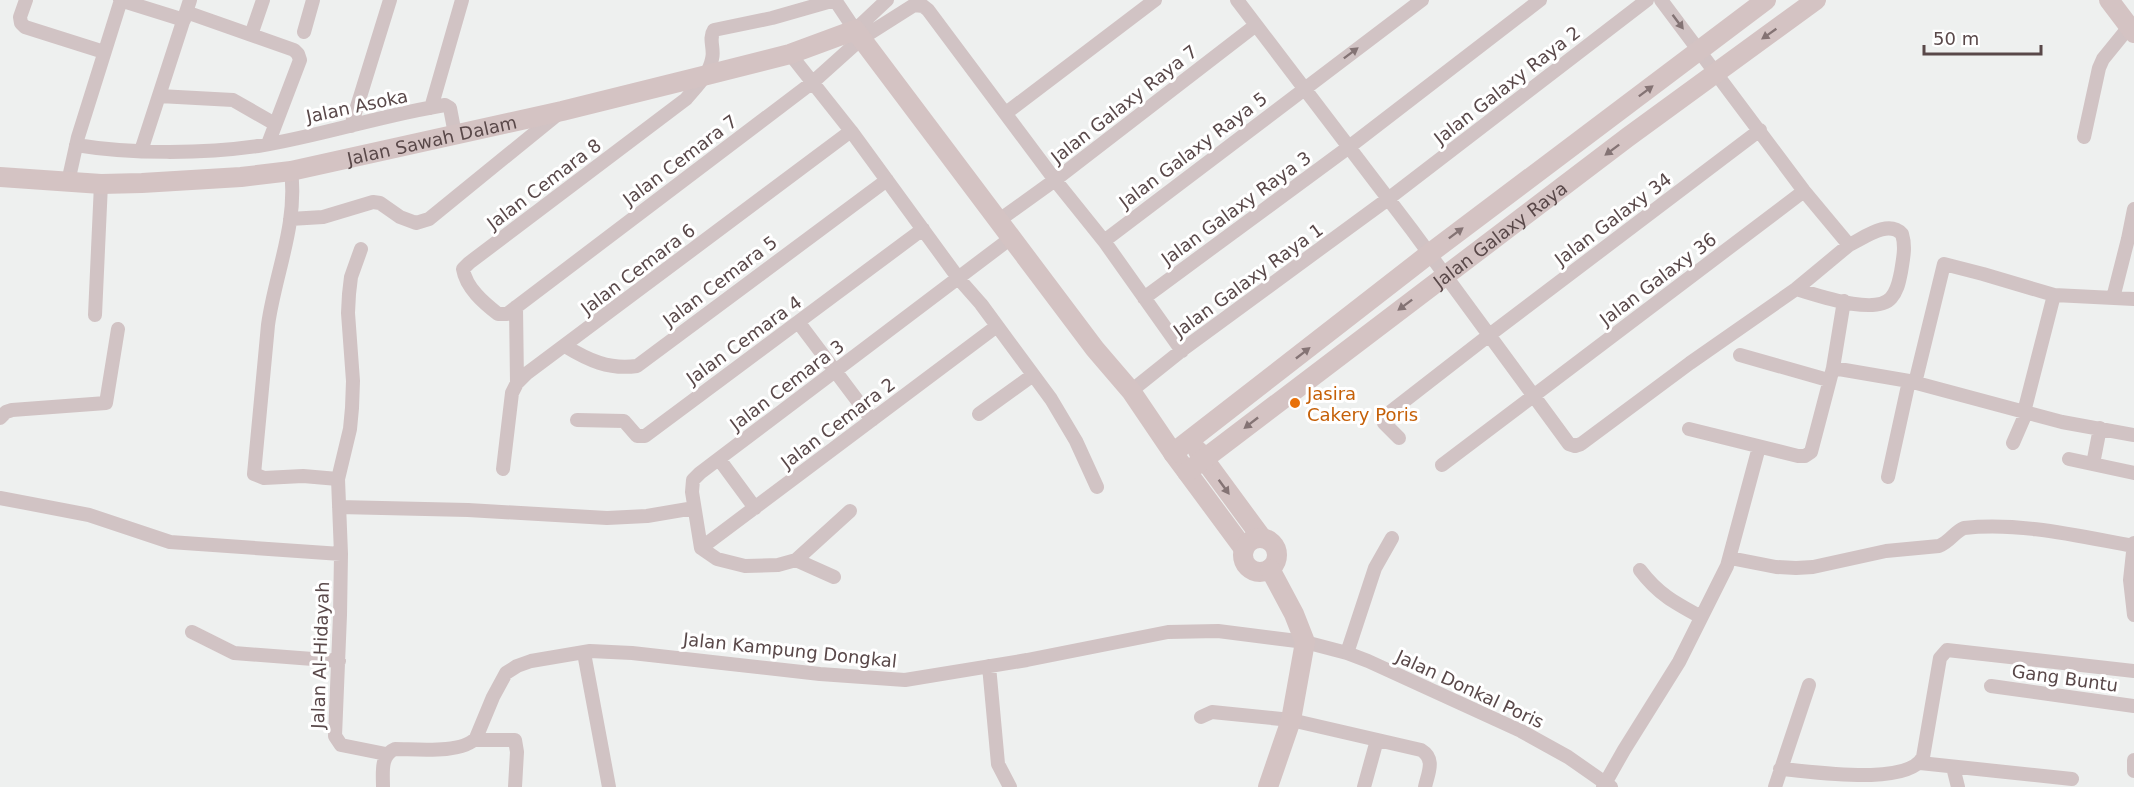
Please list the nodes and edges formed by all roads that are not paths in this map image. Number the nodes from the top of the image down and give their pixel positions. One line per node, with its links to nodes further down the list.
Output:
1 (26, 0): 25 (street)
2 (121, 0): 18 (street); 25 (street)
3 (263, 0): 23 (street)
4 (313, 0): 22 (street)
5 (390, 0): 36 (street)
6 (462, 0): 32 (street)
7 (887, 0): 20 (street)
8 (1155, 0): 34 (street)
9 (1237, 0): 19 (street)
10 (1422, 0): 30 (street, Jalan Galaxy Raya 5, one-way to 10)
11 (1540, 0): 42 (street, Jalan Galaxy Raya 3)
12 (1647, 0): 52 (street, Jalan Galaxy Raya 2)
13 (1661, 0): 24 (street, one-way to 24)
14 (1766, 0): 24 (street, Jalan Galaxy Raya)
15 (1816, 0): 28 (street, Jalan Galaxy Raya, one-way to 28)
16 (2109, 0): 21 (street)
17 (837, 3): 20 (street); 27 (street)
18 (187, 11): 23 (street); 31 (street)
19 (1256, 26): 30 (street); 49 (street, Jalan Galaxy Raya 7)
20 (856, 30): 26 (street, Jalan Sawah Dalam); 29 (street, Jalan Cemara 7); 34 (street); 54 (street)
21 (2132, 30): 40 (street)
22 (304, 32)
23 (251, 35): 35 (street, Jalan Asoka)
24 (1700, 51): 28 (street); 62 (street, Jalan Galaxy Raya, one-way to 24)
25 (104, 52): 43 (street)
26 (790, 54): 27 (street, Jalan Sawah Dalam); 29 (street)
27 (710, 66): 33 (street, Jalan Sawah Dalam); 71 (street, Jalan Cemara 8)
28 (1716, 72): 37 (street); 63 (street, Jalan Galaxy Raya, one-way to 63)
29 (813, 82): 39 (street); 71 (street, Jalan Cemara 7)
30 (1304, 88): 42 (street); 59 (street, Jalan Galaxy Raya 5)
31 (159, 96): 35 (street); 44 (street)
32 (431, 108): 36 (street, Jalan Asoka); 38 (street, Jalan Asoka)
33 (562, 111): 38 (street, Jalan Sawah Dalam); 55 (street)
34 (1006, 113): 49 (street)
35 (275, 124): 41 (street, Jalan Asoka)
36 (351, 126): 41 (street, Jalan Asoka)
37 (1760, 130): 51 (street); 76 (street, Jalan Galaxy 34)
38 (454, 131): 45 (street, Jalan Sawah Dalam)
39 (851, 131): 48 (street); 77 (street, Jalan Cemara 6)
40 (2084, 136)
41 (268, 144): 44 (street, Jalan Asoka)
42 (1349, 147): 52 (street); 67 (street, Jalan Galaxy Raya 3)
43 (75, 150): 44 (street, Jalan Asoka); 47 (street)
44 (141, 151)
45 (291, 171): 50 (street, Jalan Sawah Dalam); 55 (street)
46 (0, 177): 47 (street, Jalan Sawah Dalam)
47 (68, 178): 50 (street, Jalan Sawah Dalam)
48 (887, 180): 56 (street); 77 (street, Jalan Cemara 5)
49 (1055, 180): 54 (street, Jalan Galaxy Raya 7); 59 (street)
50 (101, 184): 72 (street)
51 (1804, 191): 60 (street); 86 (street, Jalan Galaxy 36)
52 (1388, 199): 62 (street); 78 (street, Jalan Galaxy Raya 1)
53 (2134, 209): 58 (street)
54 (1005, 215): 57 (street)
55 (290, 219): 110 (street)
56 (923, 229): 64 (street); 73 (street, Jalan Cemara 4)
57 (1011, 238): 64 (street, Jalan Cemara 3); 85 (street)
58 (2131, 240): 68 (street)
59 (1104, 241): 67 (street)
60 (1850, 245): 65 (street); 70 (street)
61 (361, 249): 110 (street, Jalan Al-Hidayah)
62 (1429, 254): 63 (street); 97 (street, Jalan Galaxy Raya, one-way to 62)
63 (1444, 275): 76 (street); 103 (street, Jalan Galaxy Raya, one-way to 103)
64 (959, 279): 74 (street); 80 (street, Jalan Cemara 3)
65 (1796, 289): 70 (street); 86 (street)
66 (2054, 295): 68 (street); 83 (street); 87 (street)
67 (1144, 298): 78 (street)
68 (2113, 298): 69 (street)
69 (2134, 299)
70 (1844, 301): 81 (street)
71 (516, 307): 84 (street)
72 (95, 315)
73 (799, 323): 80 (street); 90 (street, Jalan Cemara 4)
74 (997, 326): 82 (street); 91 (street, Jalan Cemara 2)
75 (118, 329): 89 (street)
76 (1488, 336): 86 (street); 96 (street, Jalan Galaxy 34)
77 (565, 346): 84 (street, Jalan Cemara 6)
78 (1182, 351): 85 (street, Jalan Galaxy Raya 1)
79 (1740, 355): 81 (street)
80 (835, 372): 91 (street); 101 (street, Jalan Cemara 3)
81 (1830, 374): 83 (street); 99 (street)
82 (1033, 375): 88 (street); 111 (street)
83 (1912, 382): 87 (street); 109 (street)
84 (517, 383): 106 (street)
85 (1131, 391): 92 (street)
86 (1533, 396): 105 (street, Jalan Galaxy 36)
87 (2025, 412): 93 (street); 98 (street)
88 (979, 414)
89 (0, 418)
90 (578, 420)
91 (872, 420): 115 (street, Jalan Cemara 2)
92 (1156, 426): 97 (street); 100 (street)
93 (2100, 428): 95 (street); 104 (street)
94 (1689, 429): 99 (street)
95 (2134, 435)
96 (1399, 438)
97 (1190, 440): 100 (street, Jalan Galaxy Raya); 103 (street)
98 (2013, 443)
99 (1760, 447): 123 (street)
100 (1173, 453): 107 (street)
101 (719, 459): 114 (street, Jalan Cemara 3); 115 (street)
102 (2069, 459): 104 (street)
103 (1204, 460): 107 (street, Jalan Galaxy Raya); 117 (street, one-way to 117)
104 (2093, 464): 108 (street)
105 (1442, 465)
106 (503, 469)
107 (1187, 472): 121 (street)
108 (2134, 473)
109 (1888, 477)
110 (338, 479): 113 (street, Jalan Al-Hidayah)
111 (1097, 487)
112 (0, 498): 122 (street)
113 (339, 507): 114 (street); 122 (street, Jalan Al-Hidayah)
114 (694, 508): 120 (street, Jalan Cemara 3)
115 (755, 508): 120 (street, Jalan Cemara 2)
116 (850, 511): 124 (street)
117 (1262, 538): 121 (street); 125 (street)
118 (1392, 538): 133 (street)
119 (2134, 544): 123 (street); 128 (street)
120 (701, 548): 124 (street)
121 (1244, 549): 125 (street)
122 (341, 554): 134 (street, Jalan Al-Hidayah)
123 (1730, 558): 129 (street)
124 (796, 560): 127 (street)
125 (1270, 569): 131 (street)
126 (1640, 570): 129 (street)
127 (834, 578)
128 (2134, 615)
129 (1701, 618): 151 (street)
130 (192, 632): 134 (street)
131 (1305, 642): 133 (street, Jalan Donkal Poris); 135 (street, Jalan Kampung Dongkal); 141 (street)
132 (584, 652): 135 (street, Jalan Kampung Dongkal); 142 (street, Jalan Kampung Dongkal); 154 (street)
133 (1347, 653): 151 (street, Jalan Donkal Poris)
134 (339, 661): 144 (street, Jalan Al-Hidayah)
135 (989, 666): 155 (street)
136 (2134, 671): 146 (street)
137 (1809, 685): 148 (street)
138 (1991, 686): 139 (street, Gang Buntu)
139 (2134, 706)
140 (1200, 717): 141 (street)
141 (1291, 720): 143 (street); 156 (street)
142 (475, 740): 144 (street); 153 (street)
143 (1377, 740): 157 (street); 158 (street)
144 (386, 754): 152 (street)
145 (2134, 763): 149 (street)
146 (1920, 764): 147 (street); 148 (street)
147 (1953, 767): 150 (street); 160 (street)
148 (1780, 769): 159 (street)
149 (2134, 771)
150 (2072, 779)
151 (1606, 786)
152 (383, 787)
153 (515, 787)
154 (609, 787)
155 (1010, 787)
156 (1268, 787)
157 (1364, 787)
158 (1425, 787)
159 (1775, 787)
160 (1958, 787)

